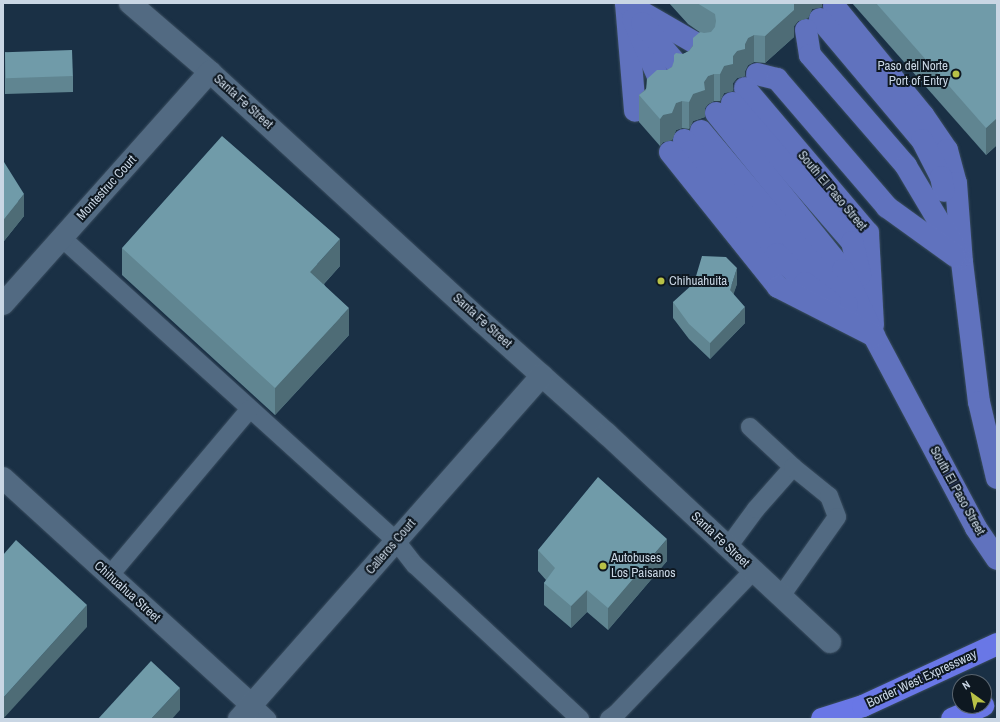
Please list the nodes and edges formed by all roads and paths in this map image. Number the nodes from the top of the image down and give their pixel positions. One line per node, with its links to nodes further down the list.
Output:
1 (130, 3): 4 (street, Santa Fe Street)
2 (626, 3): 2 (main road); 3 (main road)
3 (692, 59)
4 (210, 72): 6 (street, Montestruc Court); 10 (street, Santa Fe Street)
5 (737, 94): 7 (main road); 9 (main road, South El Paso Street); 9 (main road, South El Paso Street)
6 (62, 238): 8 (street, Montestruc Court); 11 (lane)
7 (962, 262): 7 (main road); 15 (main road)
8 (3, 304)
9 (874, 336): 9 (main road, South El Paso Street); 18 (main road, South El Paso Street)
10 (542, 375): 16 (street, Calleros Court); 17 (street, Santa Fe Street)
11 (250, 408): 16 (lane); 20 (lane)
12 (750, 427): 13 (lane)
13 (793, 467): 17 (lane); 21 (lane)
14 (3, 478): 20 (street, Chihuahua Street)
15 (997, 478)
16 (396, 541): 24 (street, Calleros Court); 26 (lane)
17 (728, 548): 19 (street, Santa Fe Street)
18 (997, 559)
19 (753, 571): 21 (street, Santa Fe Street); 27 (lane)
20 (110, 576): 24 (street, Chihuahua Street)
21 (781, 596): 22 (street, Santa Fe Street)
22 (830, 642)
23 (997, 644): 28 (highway, Border West Expressway)
24 (252, 714)
25 (964, 714): 29 (highway)
26 (580, 719)
27 (609, 719)
28 (822, 719)
29 (952, 719)

